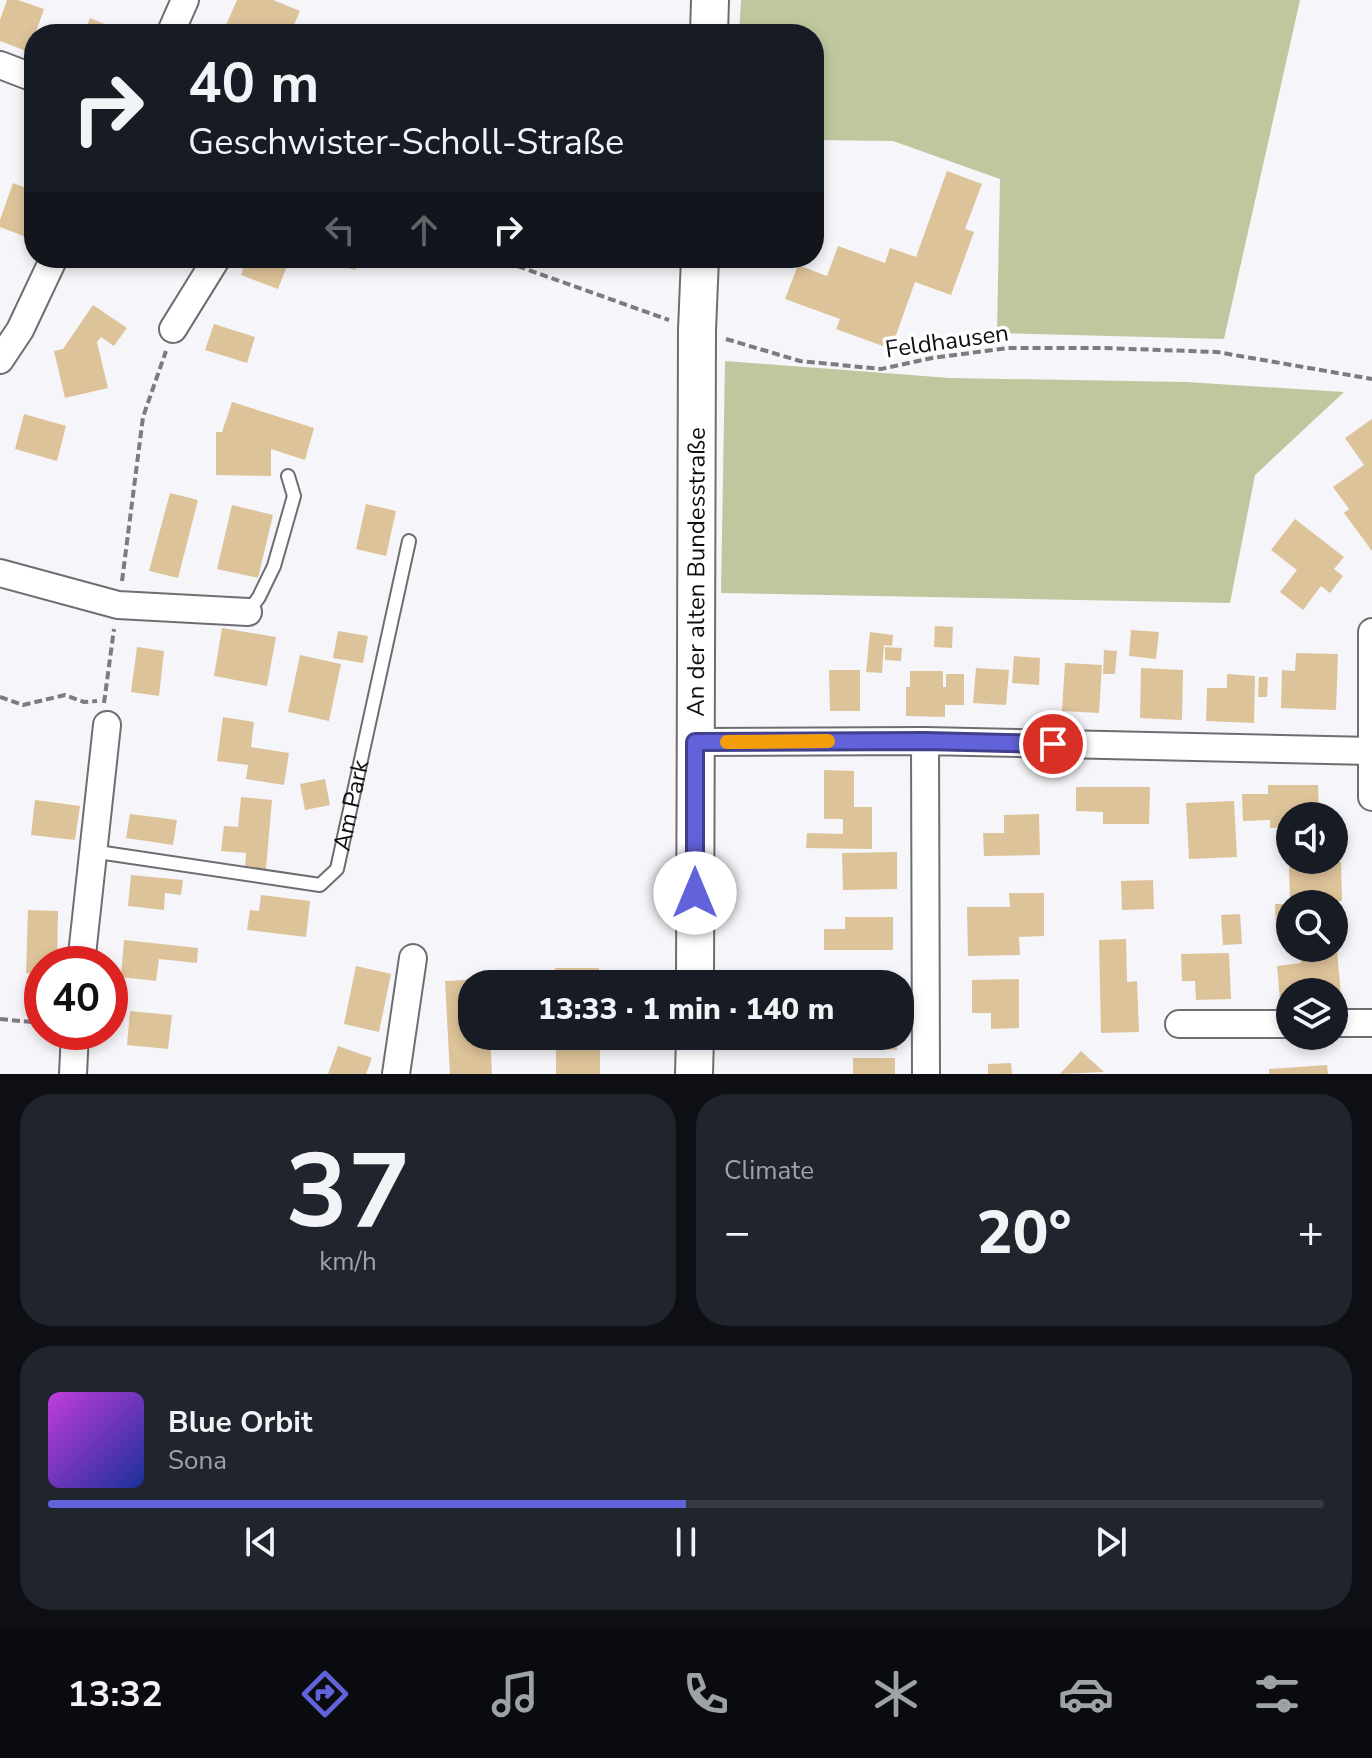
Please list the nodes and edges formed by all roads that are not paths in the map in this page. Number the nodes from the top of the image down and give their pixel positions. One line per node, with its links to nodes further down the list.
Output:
1 (185, 0): 3 (street)
2 (710, 0): 4 (street)
3 (174, 24)
4 (709, 24)
5 (0, 65): 6 (street)
6 (24, 74)
7 (49, 268): 11 (street)
8 (211, 268): 10 (street)
9 (700, 268): 19 (street, An der alten Bundesstraße)
10 (173, 329)
11 (0, 360)
12 (288, 476): 15 (lane)
13 (409, 541): 22 (lane, Am Park)
14 (0, 573): 15 (street)
15 (248, 612)
16 (1372, 632): 20 (street)
17 (105, 713): 22 (street)
18 (925, 741): 19 (street); 20 (street); 35 (street)
19 (695, 742): 25 (street, An der alten Bundesstraße)
20 (1372, 751): 21 (street)
21 (1372, 797)
22 (91, 851): 23 (street)
23 (83, 946)
24 (413, 958): 33 (street)
25 (695, 970)
26 (1348, 1023): 27 (street)
27 (1372, 1023)
28 (1179, 1024): 29 (street)
29 (1276, 1024)
30 (74, 1050): 32 (street)
31 (695, 1050): 34 (street)
32 (73, 1074)
33 (396, 1074)
34 (694, 1074)
35 (926, 1074)

